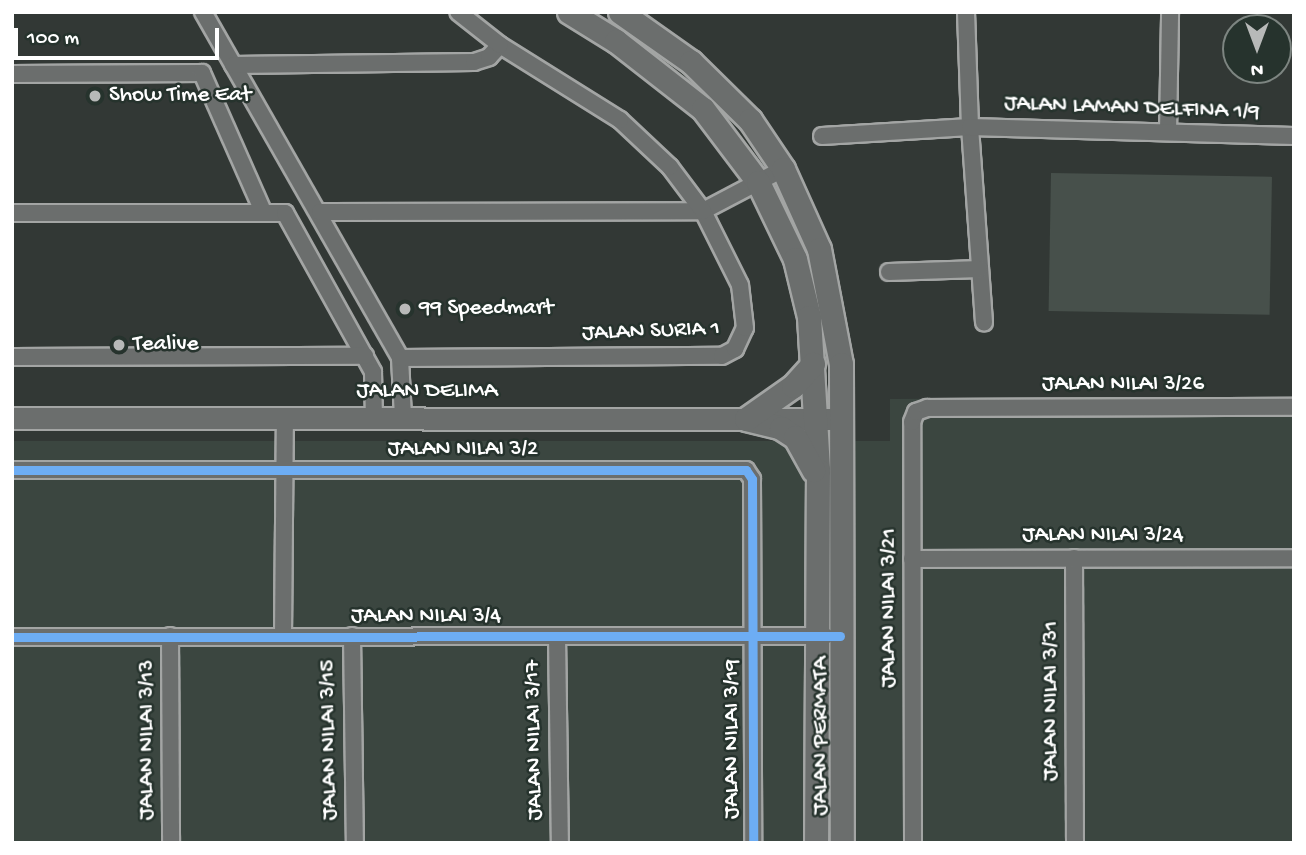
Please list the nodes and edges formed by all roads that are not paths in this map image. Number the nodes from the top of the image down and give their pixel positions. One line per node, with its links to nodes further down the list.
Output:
1 (204, 12): 8 (street)
2 (458, 12): 7 (street)
3 (569, 12): 15 (main road, JALAN PERMATA)
4 (620, 12): 14 (main road, JALAN PERMATA)
5 (967, 12): 10 (street)
6 (1170, 12): 11 (street)
7 (500, 45): 8 (street); 17 (street)
8 (233, 65): 18 (street)
9 (12, 74): 16 (street)
10 (970, 127): 11 (street, JALAN LAMAN DELFINA 1/9); 12 (street, JALAN LAMAN DELFINA 1/9); 20 (street)
11 (1168, 132): 13 (street, JALAN LAMAN DELFINA 1/9)
12 (822, 136)
13 (1294, 136)
14 (783, 169): 15 (street); 35 (main road, JALAN PERMATA)
15 (758, 182): 17 (street); 26 (main road, JALAN PERMATA)
16 (263, 211): 19 (street); 23 (street)
17 (703, 211): 18 (street); 25 (street, JALAN SURIA 1)
18 (320, 212): 25 (street)
19 (12, 213)
20 (980, 269): 21 (street); 22 (street)
21 (889, 272)
22 (984, 323)
23 (365, 356): 24 (street); 32 (street)
24 (12, 357)
25 (400, 358): 31 (street)
26 (813, 364): 33 (main road); 34 (main road, JALAN PERMATA)
27 (1294, 407): 28 (street, JALAN NILAI 3/26)
28 (953, 408): 41 (street, JALAN NILAI 3/21)
29 (12, 418): 30 (street, JALAN DELIMA)
30 (285, 418): 32 (street, JALAN DELIMA); 37 (street)
31 (403, 418): 32 (street, JALAN DELIMA); 33 (street, JALAN DELIMA)
32 (374, 419)
33 (746, 419): 34 (street, JALAN DELIMA); 38 (main road)
34 (816, 419): 35 (street, JALAN DELIMA); 38 (main road, JALAN PERMATA)
35 (842, 419): 48 (main road, JALAN PERMATA)
36 (12, 470): 37 (street, JALAN NILAI 3/2)
37 (285, 470): 43 (street); 46 (street, JALAN NILAI 3/2)
38 (817, 479): 47 (main road, JALAN PERMATA)
39 (1074, 558): 40 (street, JALAN NILAI 3/24); 41 (street, JALAN NILAI 3/24); 57 (street, JALAN NILAI 3/31)
40 (1294, 558)
41 (912, 559): 56 (street, JALAN NILAI 3/21)
42 (170, 636): 43 (street, JALAN NILAI 3/4); 49 (street, JALAN NILAI 3/4); 50 (street, JALAN NILAI 3/13)
43 (283, 636): 44 (street, JALAN NILAI 3/4)
44 (352, 636): 45 (street, JALAN NILAI 3/4); 51 (street, JALAN NILAI 3/15)
45 (557, 636): 46 (street, JALAN NILAI 3/4); 52 (street, JALAN NILAI 3/17)
46 (752, 636): 47 (street, JALAN NILAI 3/4); 53 (street, JALAN NILAI 3/19)
47 (815, 636): 48 (street, JALAN NILAI 3/4); 54 (main road, JALAN PERMATA)
48 (840, 636): 55 (main road, JALAN PERMATA)
49 (12, 637)
50 (171, 843)
51 (355, 843)
52 (559, 843)
53 (753, 843)
54 (816, 843)
55 (842, 843)
56 (913, 843)
57 (1075, 843)

